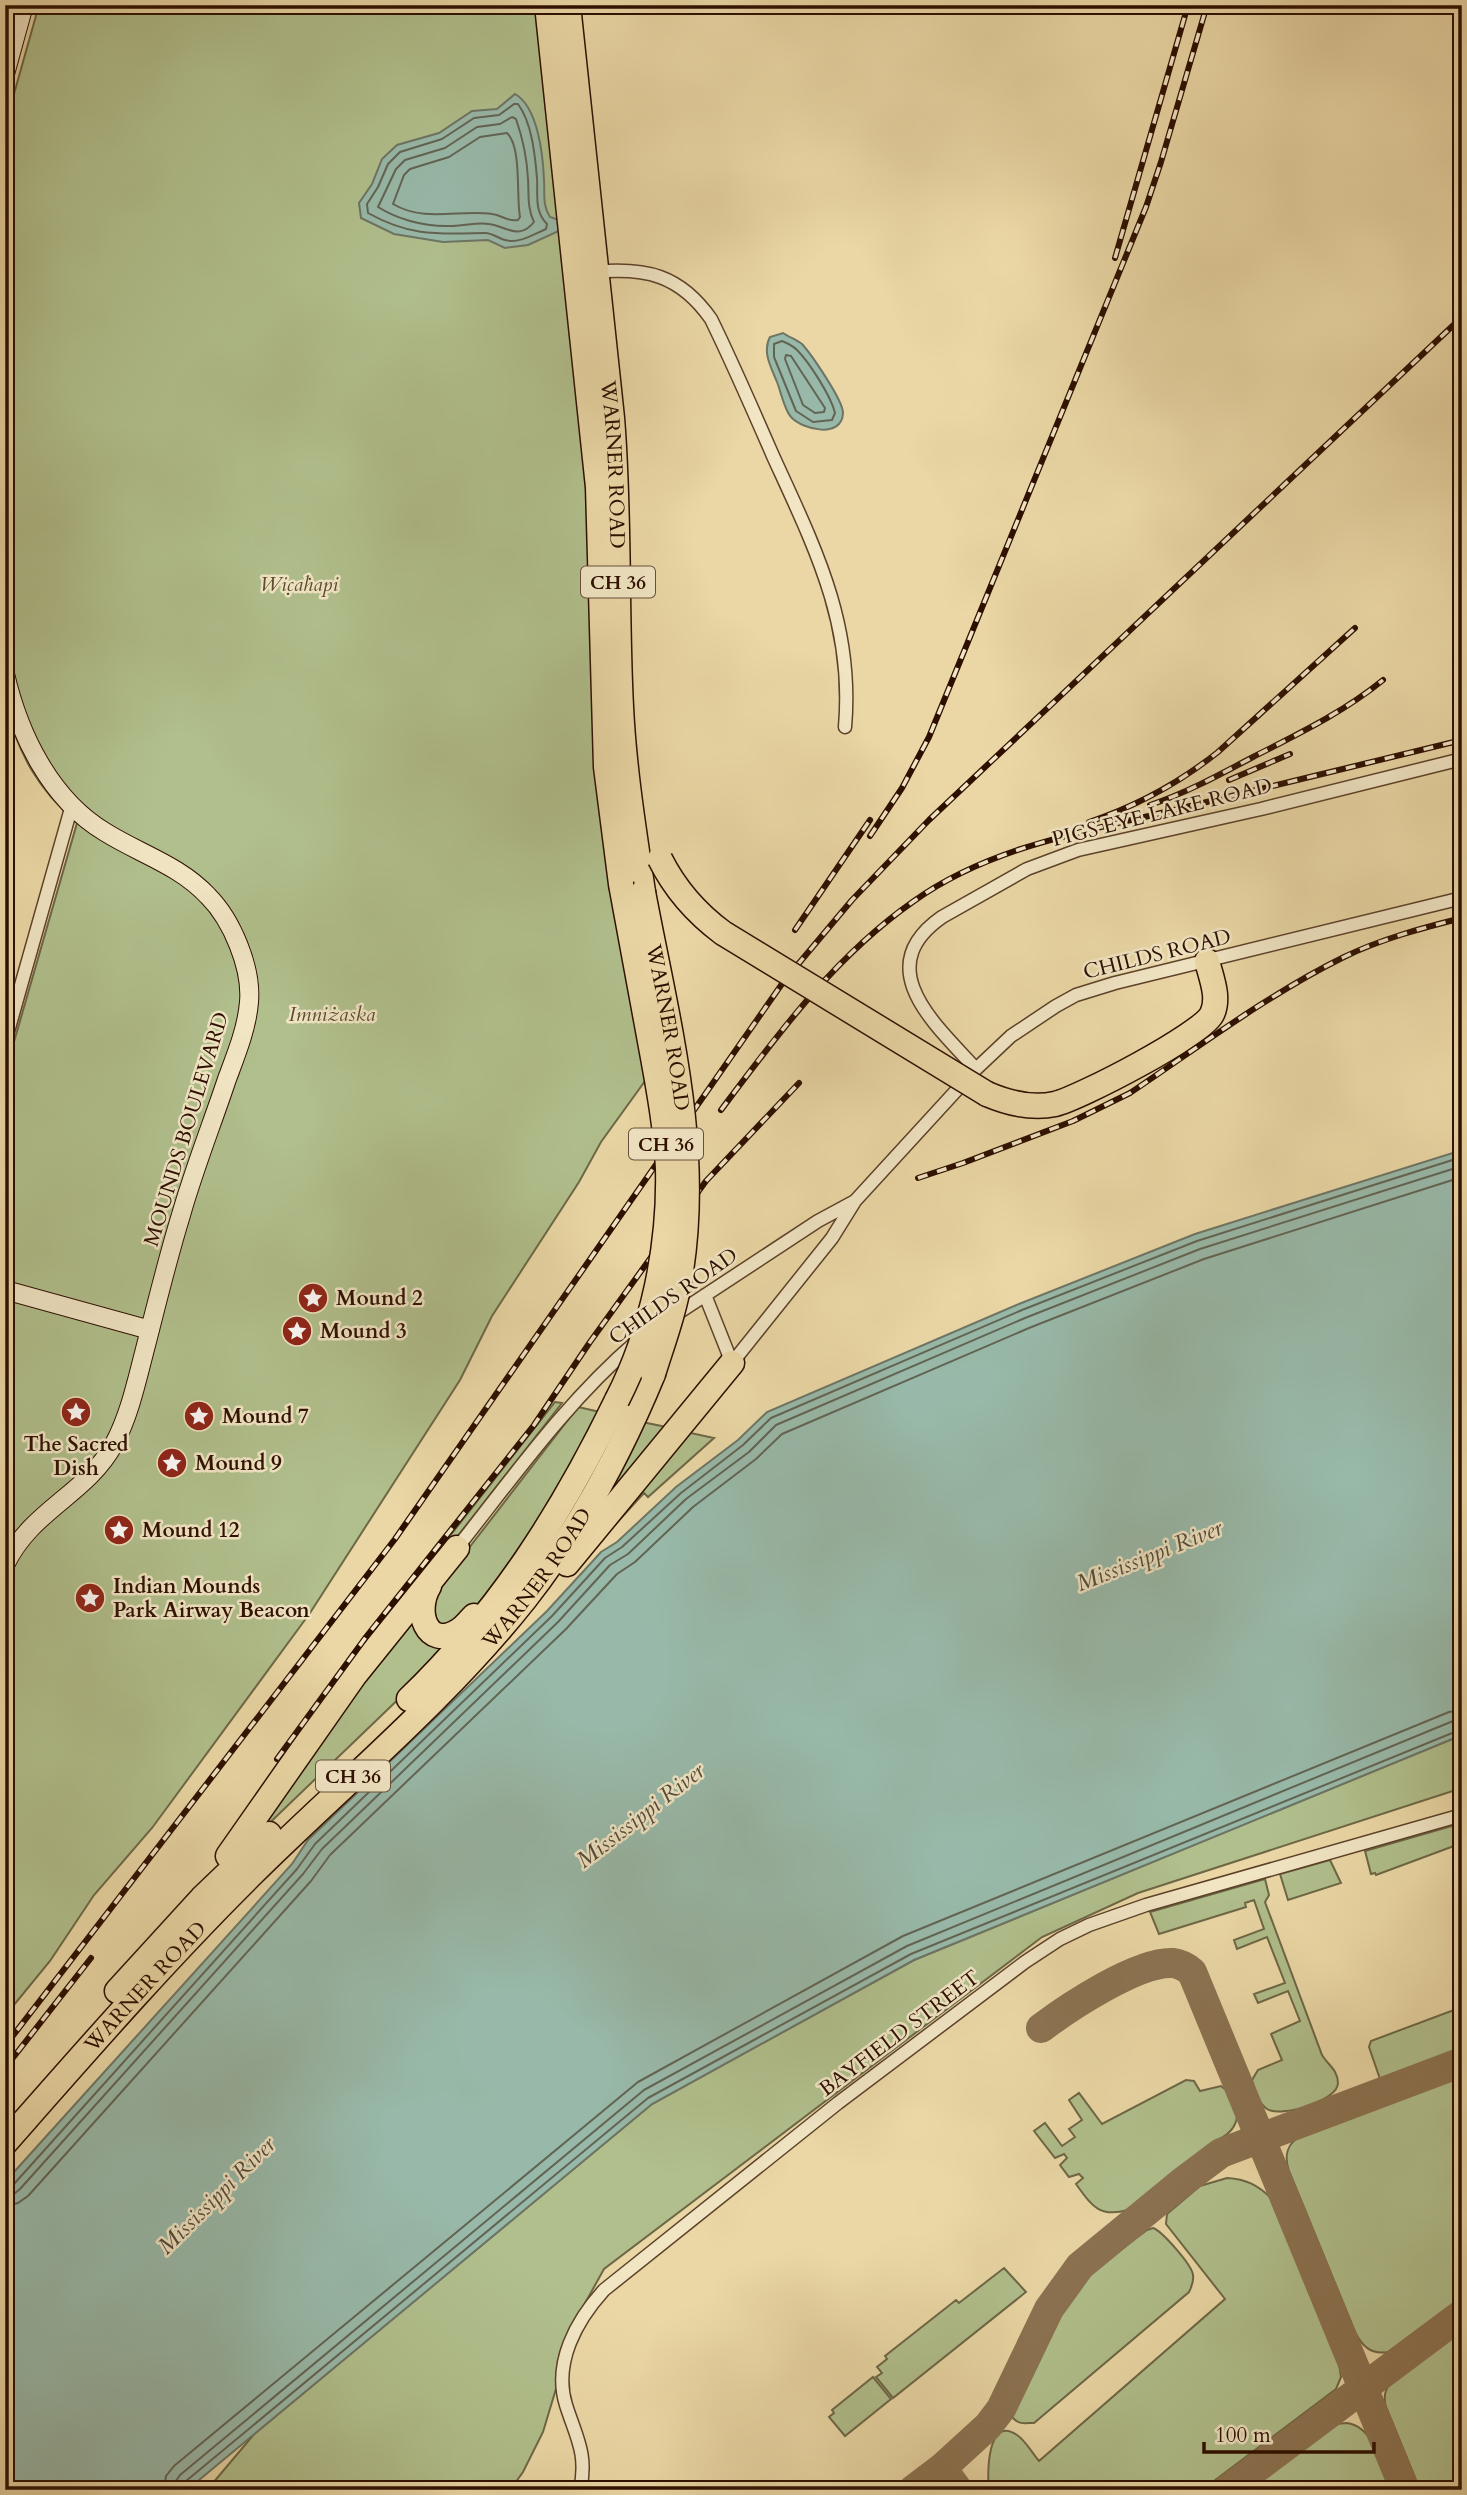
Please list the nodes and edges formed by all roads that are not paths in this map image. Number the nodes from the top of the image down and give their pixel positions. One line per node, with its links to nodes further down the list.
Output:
1 (24, 5): 4 (street)
2 (547, 5): 6 (highway, WARNER ROAD / CH 36)
3 (568, 5): 6 (highway, WARNER ROAD / CH 36)
4 (12, 23): 5 (street)
5 (5, 74)
6 (586, 273): 8 (highway, WARNER ROAD / CH 36); 9 (street); 12 (highway, WARNER ROAD / CH 36)
7 (5, 674): 11 (street, MOUNDS BOULEVARD)
8 (621, 707): 12 (highway, WARNER ROAD / CH 36); 14 (highway, bridge)
9 (845, 727)
10 (1462, 759): 17 (street, PIGS EYE LAKE ROAD)
11 (72, 805): 15 (street); 21 (street, MOUNDS BOULEVARD)
12 (632, 888): 24 (highway, WARNER ROAD / CH 36, bridge); 26 (highway, WARNER ROAD / CH 36, bridge)
13 (1462, 898): 14 (street, CHILDS ROAD)
14 (1207, 961): 17 (street, CHILDS ROAD)
15 (9, 1017): 16 (street)
16 (5, 1042)
17 (976, 1069): 18 (street, CHILDS ROAD)
18 (855, 1201): 20 (street, CHILDS ROAD); 22 (street, CHILDS ROAD)
19 (5, 1290): 21 (street)
20 (705, 1296): 22 (street); 23 (street, CHILDS ROAD)
21 (150, 1330): 25 (street, MOUNDS BOULEVARD)
22 (732, 1363): 26 (highway)
23 (457, 1548): 24 (highway); 28 (highway)
24 (534, 1551): 28 (highway, WARNER ROAD / CH 36)
25 (5, 1565)
26 (456, 1677): 30 (highway, WARNER ROAD / CH 36)
27 (1462, 1815): 31 (street, BAYFIELD STREET)
28 (166, 1936): 29 (highway, WARNER ROAD / CH 36)
29 (5, 2118)
30 (5, 2143)
31 (580, 2490)

